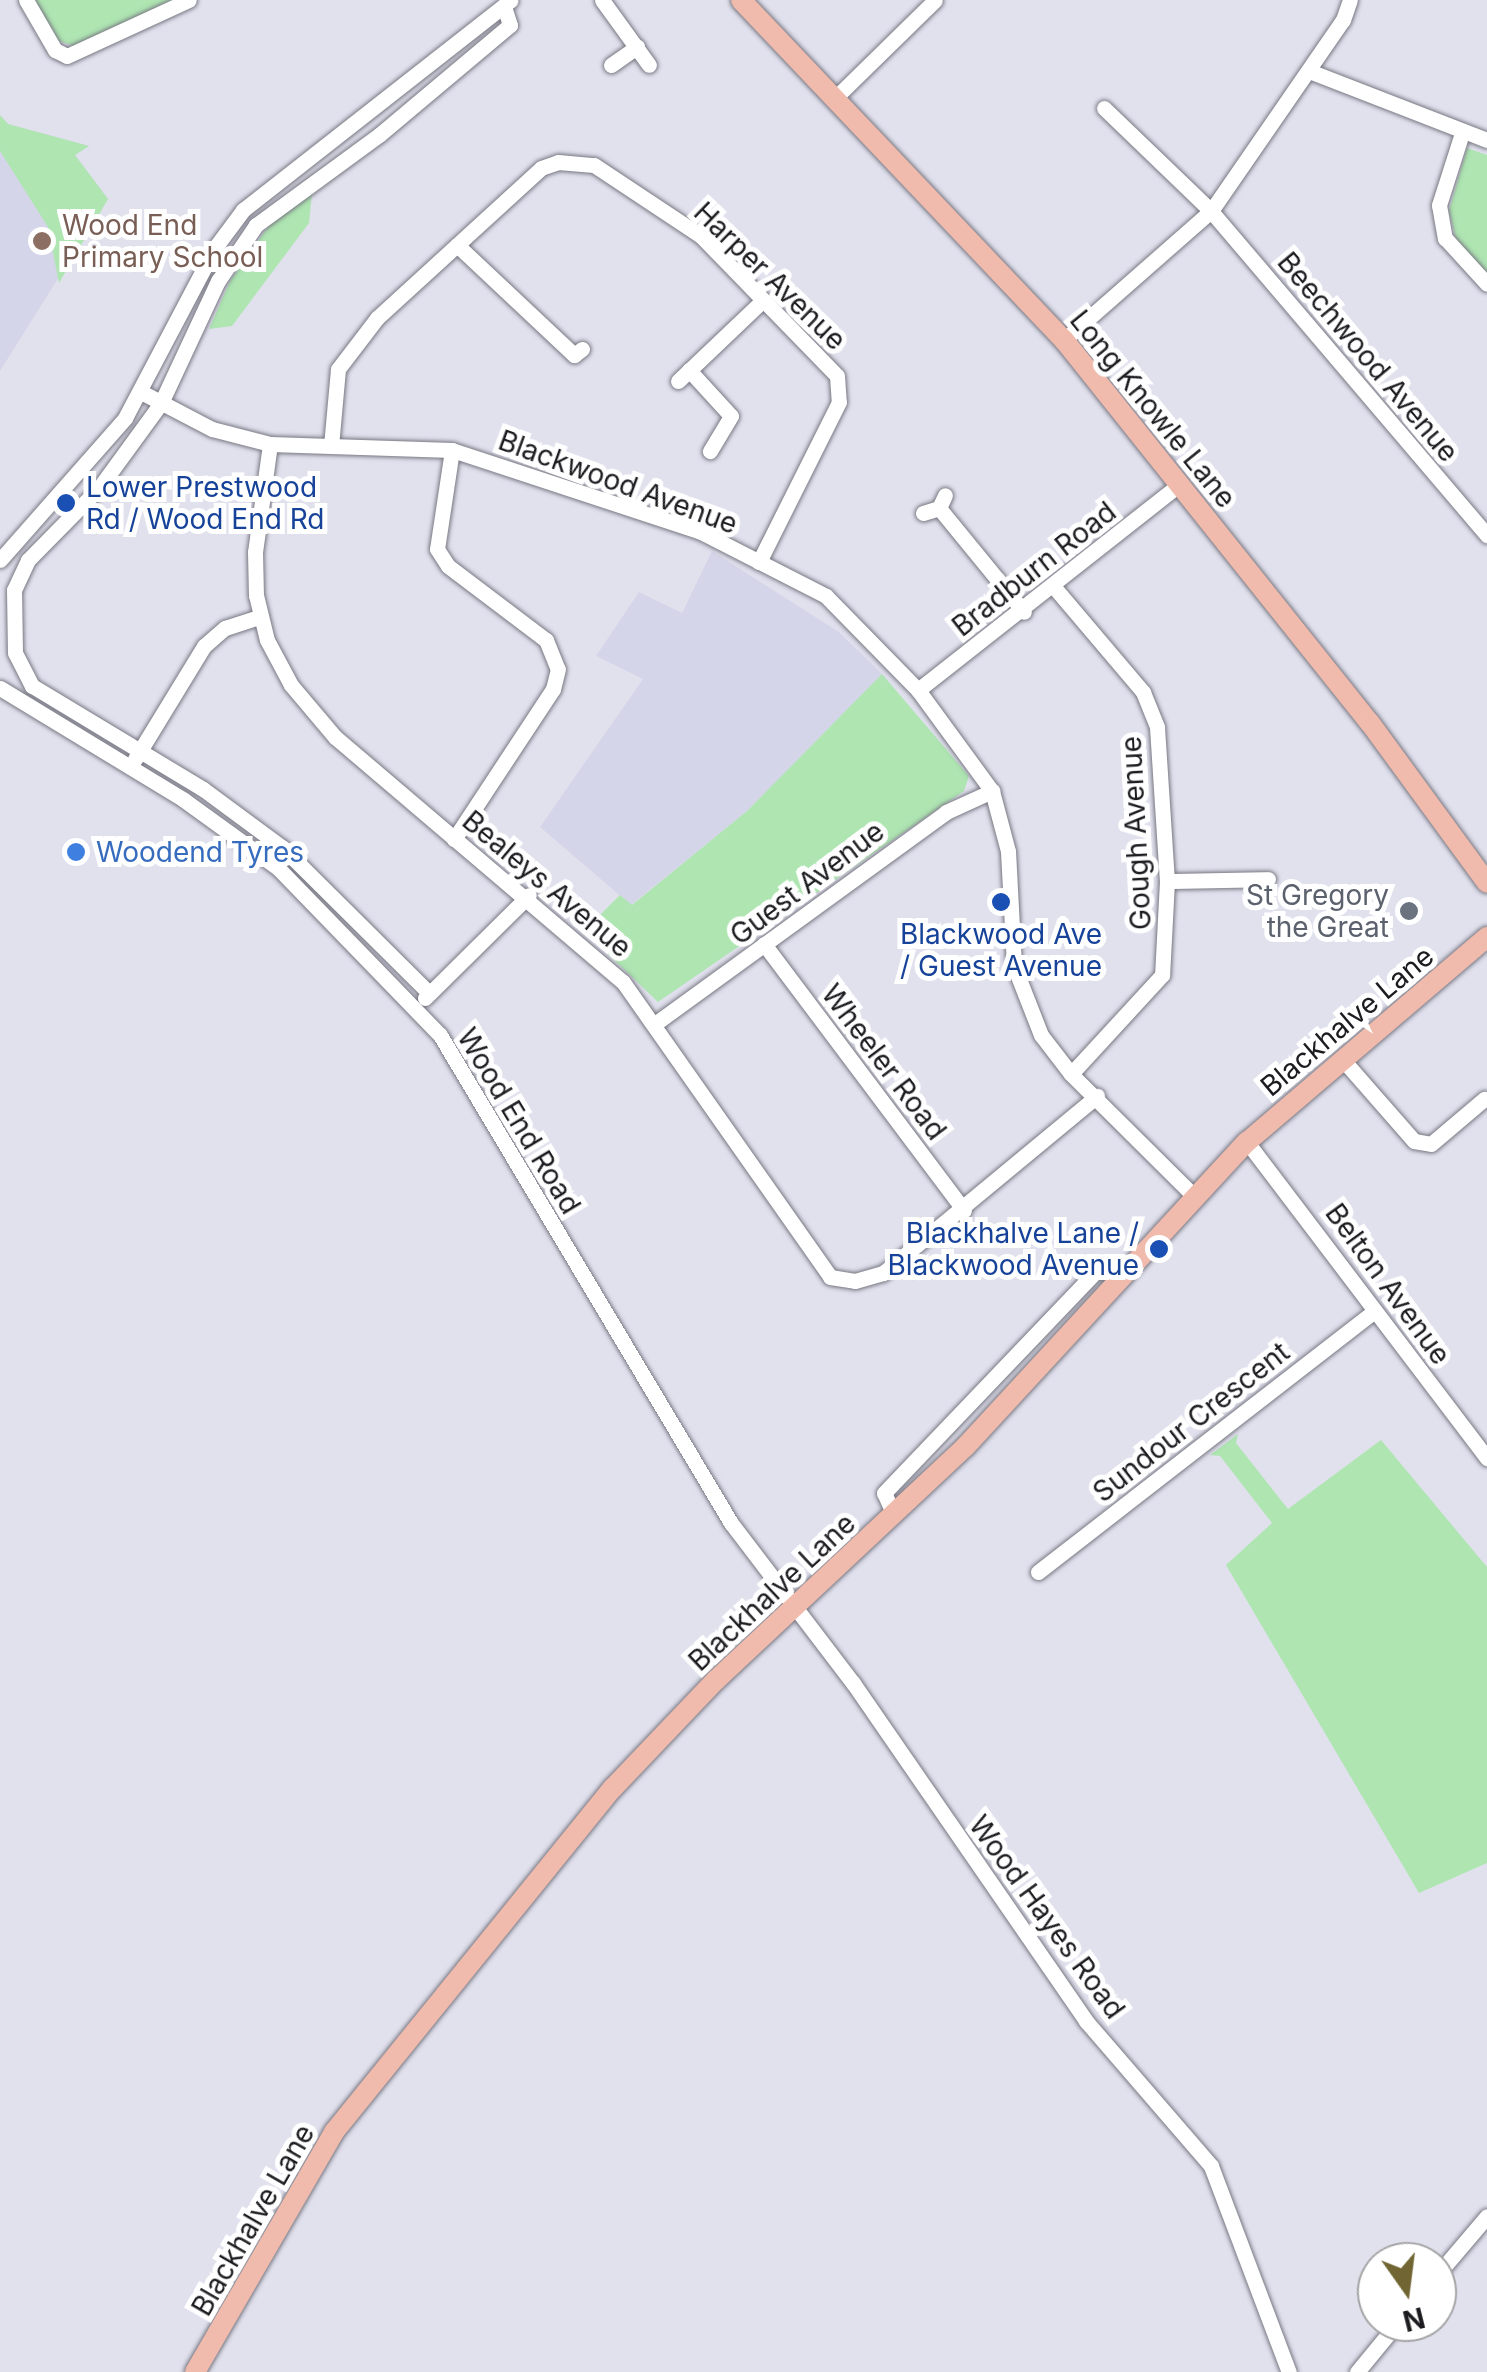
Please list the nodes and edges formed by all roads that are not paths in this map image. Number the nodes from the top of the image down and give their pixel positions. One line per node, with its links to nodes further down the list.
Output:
1 (26, 0): 2 (street)
2 (189, 0)
3 (602, 0): 8 (street)
4 (742, 0): 12 (main road, Long Knowle Lane)
5 (935, 0): 12 (street)
6 (1350, 0): 11 (street)
7 (507, 3): 22 (street); 23 (street)
8 (637, 47): 9 (street); 10 (street)
9 (611, 65)
10 (649, 65)
11 (1309, 71): 14 (street); 16 (street)
12 (834, 99): 20 (main road, Long Knowle Lane)
13 (1104, 108): 16 (street, Beechwood Avenue)
14 (1462, 133): 15 (street); 18 (street)
15 (1487, 140)
16 (1210, 211): 20 (street); 30 (street, Beechwood Avenue)
17 (457, 245): 19 (street, Harper Avenue); 21 (street); 25 (street, Harper Avenue)
18 (1487, 284)
19 (763, 300): 27 (street); 32 (street, Harper Avenue)
20 (1064, 340): 28 (main road, Long Knowle Lane)
21 (582, 349)
22 (143, 393): 23 (street, Blackwood Avenue); 31 (street)
23 (161, 403): 24 (street, Blackwood Avenue); 38 (street)
24 (270, 444): 25 (street, Blackwood Avenue); 35 (street, Bealeys Avenue)
25 (331, 446): 26 (street, Blackwood Avenue)
26 (452, 450): 32 (street, Blackwood Avenue); 41 (street)
27 (710, 452)
28 (1180, 484): 33 (street, Bradburn Road); 44 (main road, Long Knowle Lane)
29 (936, 506): 34 (street)
30 (1487, 535)
31 (0, 560)
32 (759, 562): 37 (street, Blackwood Avenue)
33 (1054, 587): 34 (street, Bradburn Road); 43 (street, Gough Avenue)
34 (1024, 612): 37 (street, Bradburn Road)
35 (259, 617): 38 (street); 41 (street, Bealeys Avenue)
36 (0, 688): 39 (street, Wood End Road)
37 (918, 690): 40 (street, Blackwood Avenue)
38 (140, 751): 39 (street); 48 (street)
39 (130, 768): 49 (street, Wood End Road)
40 (992, 791): 47 (street, Guest Avenue); 52 (street, Blackwood Avenue)
41 (454, 839): 45 (street, Bealeys Avenue)
42 (1268, 879): 43 (street)
43 (1167, 880): 52 (street, Gough Avenue)
44 (1487, 883)
45 (528, 896): 48 (street); 50 (street, Bealeys Avenue)
46 (1487, 937): 51 (main road, Blackhalve Lane)
47 (764, 944): 50 (street, Guest Avenue); 57 (street, Wheeler Road)
48 (429, 994): 49 (street)
49 (415, 1008): 61 (street, Wood End Road)
50 (656, 1024): 57 (street, Bealeys Avenue)
51 (1344, 1061): 54 (street); 55 (main road, Blackhalve Lane)
52 (1072, 1074): 53 (street, Blackwood Avenue)
53 (1096, 1096): 56 (street, Blackwood Avenue); 57 (street, Bealeys Avenue)
54 (1484, 1100)
55 (1247, 1142): 56 (main road, Blackhalve Lane); 58 (street, Belton Avenue)
56 (1194, 1196): 61 (main road, Blackhalve Lane)
57 (964, 1210)
58 (1375, 1311): 59 (street, Belton Avenue); 60 (street, Sundour Crescent)
59 (1487, 1458)
60 (1038, 1572)
61 (795, 1606): 66 (main road, Blackhalve Lane); 67 (street, Wood Hayes Road)
62 (1487, 2216): 63 (street)
63 (1457, 2252)
64 (1383, 2342): 65 (street)
65 (1363, 2369)
66 (195, 2372)
67 (1289, 2372)

